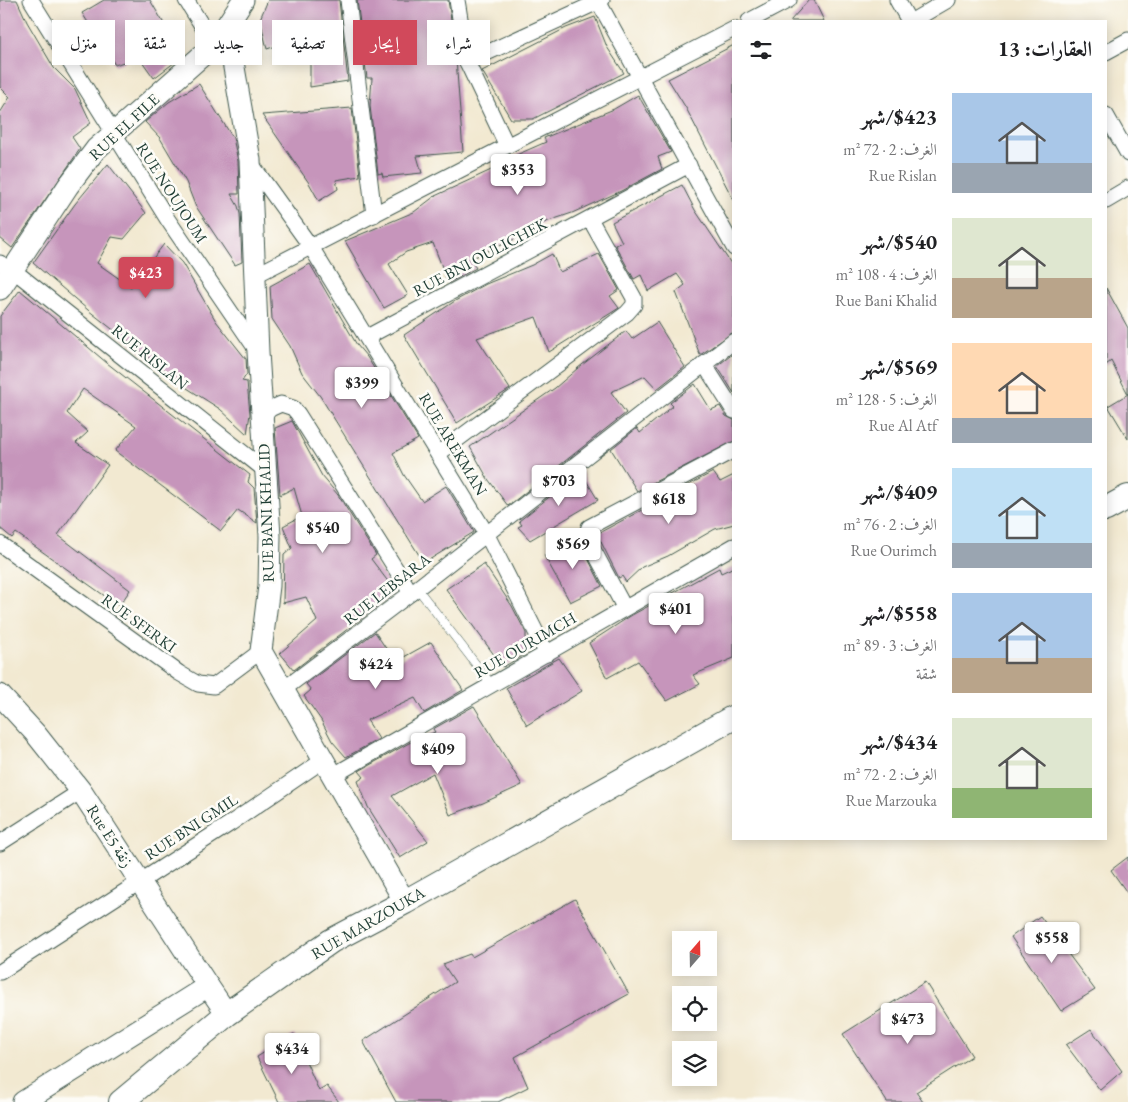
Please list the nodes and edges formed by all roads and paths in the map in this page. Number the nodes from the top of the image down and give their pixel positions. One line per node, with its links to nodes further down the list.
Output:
1 (31, 0): 25 (street, RUE NOUJOUM)
2 (186, 0): 10 (street)
3 (243, 0): 11 (street, RUE EL FILE)
4 (348, 0): 32 (street)
5 (457, 0): 12 (street)
6 (790, 0): 13 (street)
7 (897, 0): 14 (street)
8 (948, 0): 15 (street)
9 (600, 1): 18 (street); 23 (street)
10 (198, 20)
11 (232, 20)
12 (460, 20)
13 (751, 20)
14 (909, 20)
15 (912, 20)
16 (732, 30): 23 (street)
17 (1128, 40): 19 (street)
18 (490, 51)
19 (1107, 51)
20 (195, 62): 25 (street, RUE EL FILE)
21 (234, 65): 28 (street, RUE BANI KHALID)
22 (468, 65): 26 (street)
23 (642, 77): 26 (street); 29 (street)
24 (1107, 117): 27 (street)
25 (113, 134): 36 (street, RUE EL FILE); 41 (street, RUE NOUJOUM)
26 (507, 146): 32 (street)
27 (1128, 154)
28 (250, 160): 35 (street, RUE AREKMAN); 37 (street, RUE BANI KHALID)
29 (689, 165): 33 (street, RUE BNI OULICHEK); 34 (street)
30 (1128, 188): 31 (street)
31 (1107, 200)
32 (374, 215): 35 (street)
33 (590, 219): 39 (street, RUE BNI OULICHEK); 46 (street)
34 (732, 244)
35 (310, 248): 37 (street); 39 (street, RUE AREKMAN)
36 (6, 266): 38 (street, RUE EL FILE); 47 (street, RUE RISLAN)
37 (254, 276): 41 (street, RUE BANI KHALID)
38 (0, 290)
39 (367, 337): 46 (street, RUE AREKMAN)
40 (732, 343): 42 (street, RUE LEBSARA)
41 (258, 352): 44 (street, RUE BANI KHALID)
42 (704, 364): 43 (street); 50 (street, RUE LEBSARA)
43 (732, 408)
44 (262, 417): 47 (street, RUE BANI KHALID); 53 (street)
45 (732, 451): 54 (street)
46 (438, 454): 50 (street, RUE AREKMAN)
47 (266, 471): 55 (street, RUE BANI KHALID)
48 (1128, 497): 49 (main road)
49 (1107, 508)
50 (486, 533): 53 (street, RUE LEBSARA); 56 (street, RUE AREKMAN)
51 (0, 544): 55 (street, RUE SFERKI)
52 (732, 547): 54 (street, RUE OURIMCH)
53 (414, 590): 57 (lane); 58 (street, RUE LEBSARA)
54 (624, 607): 56 (street, RUE OURIMCH)
55 (261, 652): 58 (street)
56 (547, 654): 57 (street, RUE OURIMCH)
57 (492, 685): 61 (street, RUE OURIMCH)
58 (284, 689): 61 (street)
59 (0, 695): 62 (street, Rue E5 زنقة)
60 (732, 718): 65 (main road, RUE MARZOUKA)
61 (329, 767): 64 (street, RUE BNI GMIL); 65 (street)
62 (81, 790): 63 (street); 64 (street, Rue E5 زنقة)
63 (0, 843)
64 (139, 881): 66 (street, RUE BNI GMIL); 67 (street, Rue E5 زنقة)
65 (405, 902): 68 (main road, RUE MARZOUKA)
66 (0, 972)
67 (208, 986): 68 (street); 69 (street)
68 (227, 1014): 70 (main road, RUE MARZOUKA)
69 (23, 1102)
70 (121, 1102)

